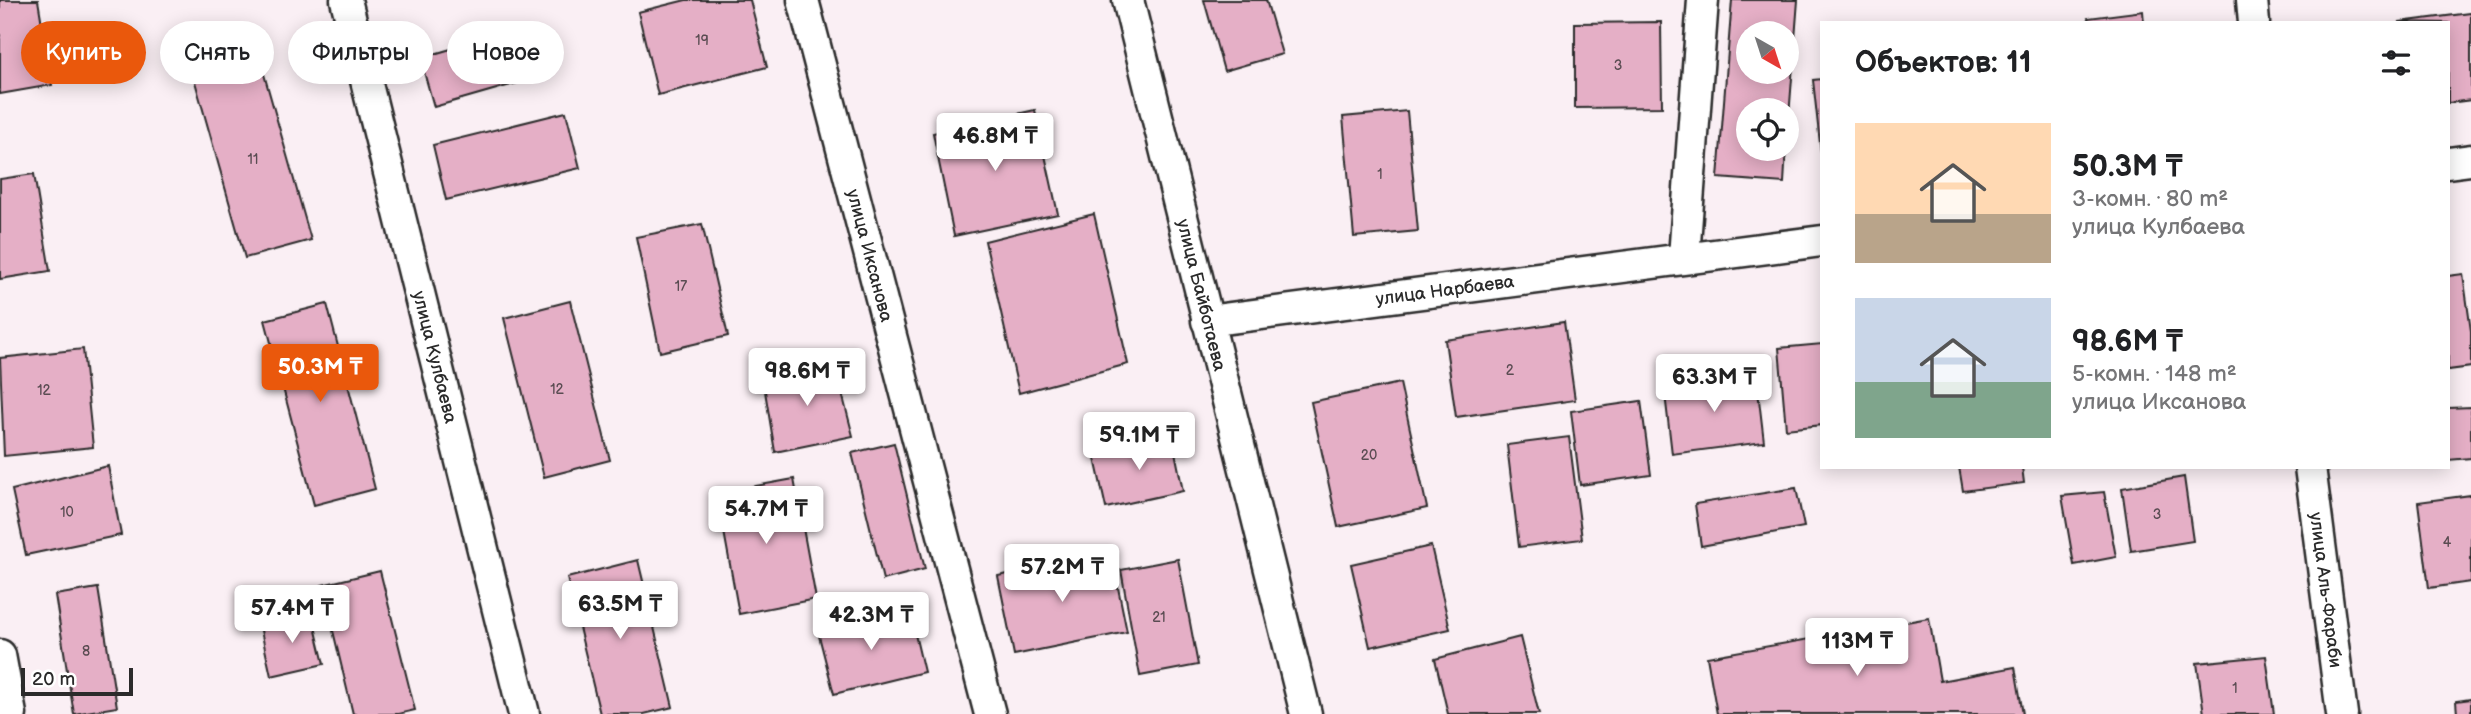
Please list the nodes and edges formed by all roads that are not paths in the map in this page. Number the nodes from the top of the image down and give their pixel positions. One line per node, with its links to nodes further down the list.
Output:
1 (346, 0): 15 (street, улица Кулбаева)
2 (803, 0): 16 (street, улица Иксанова)
3 (1128, 0): 11 (street, улица Байботаева)
4 (1703, 0): 10 (street)
5 (2252, 0): 6 (street)
6 (2254, 21)
7 (2471, 160): 8 (street)
8 (2450, 163)
9 (1820, 241): 10 (street, улица Нарбаева)
10 (1684, 257): 11 (street, улица Нарбаева)
11 (1207, 321): 17 (street, улица Байботаева)
12 (2311, 469): 18 (street, улица Аль-Фараби)
13 (0, 654): 14 (street)
14 (11, 714)
15 (524, 714)
16 (990, 714)
17 (1306, 714)
18 (2342, 714)

